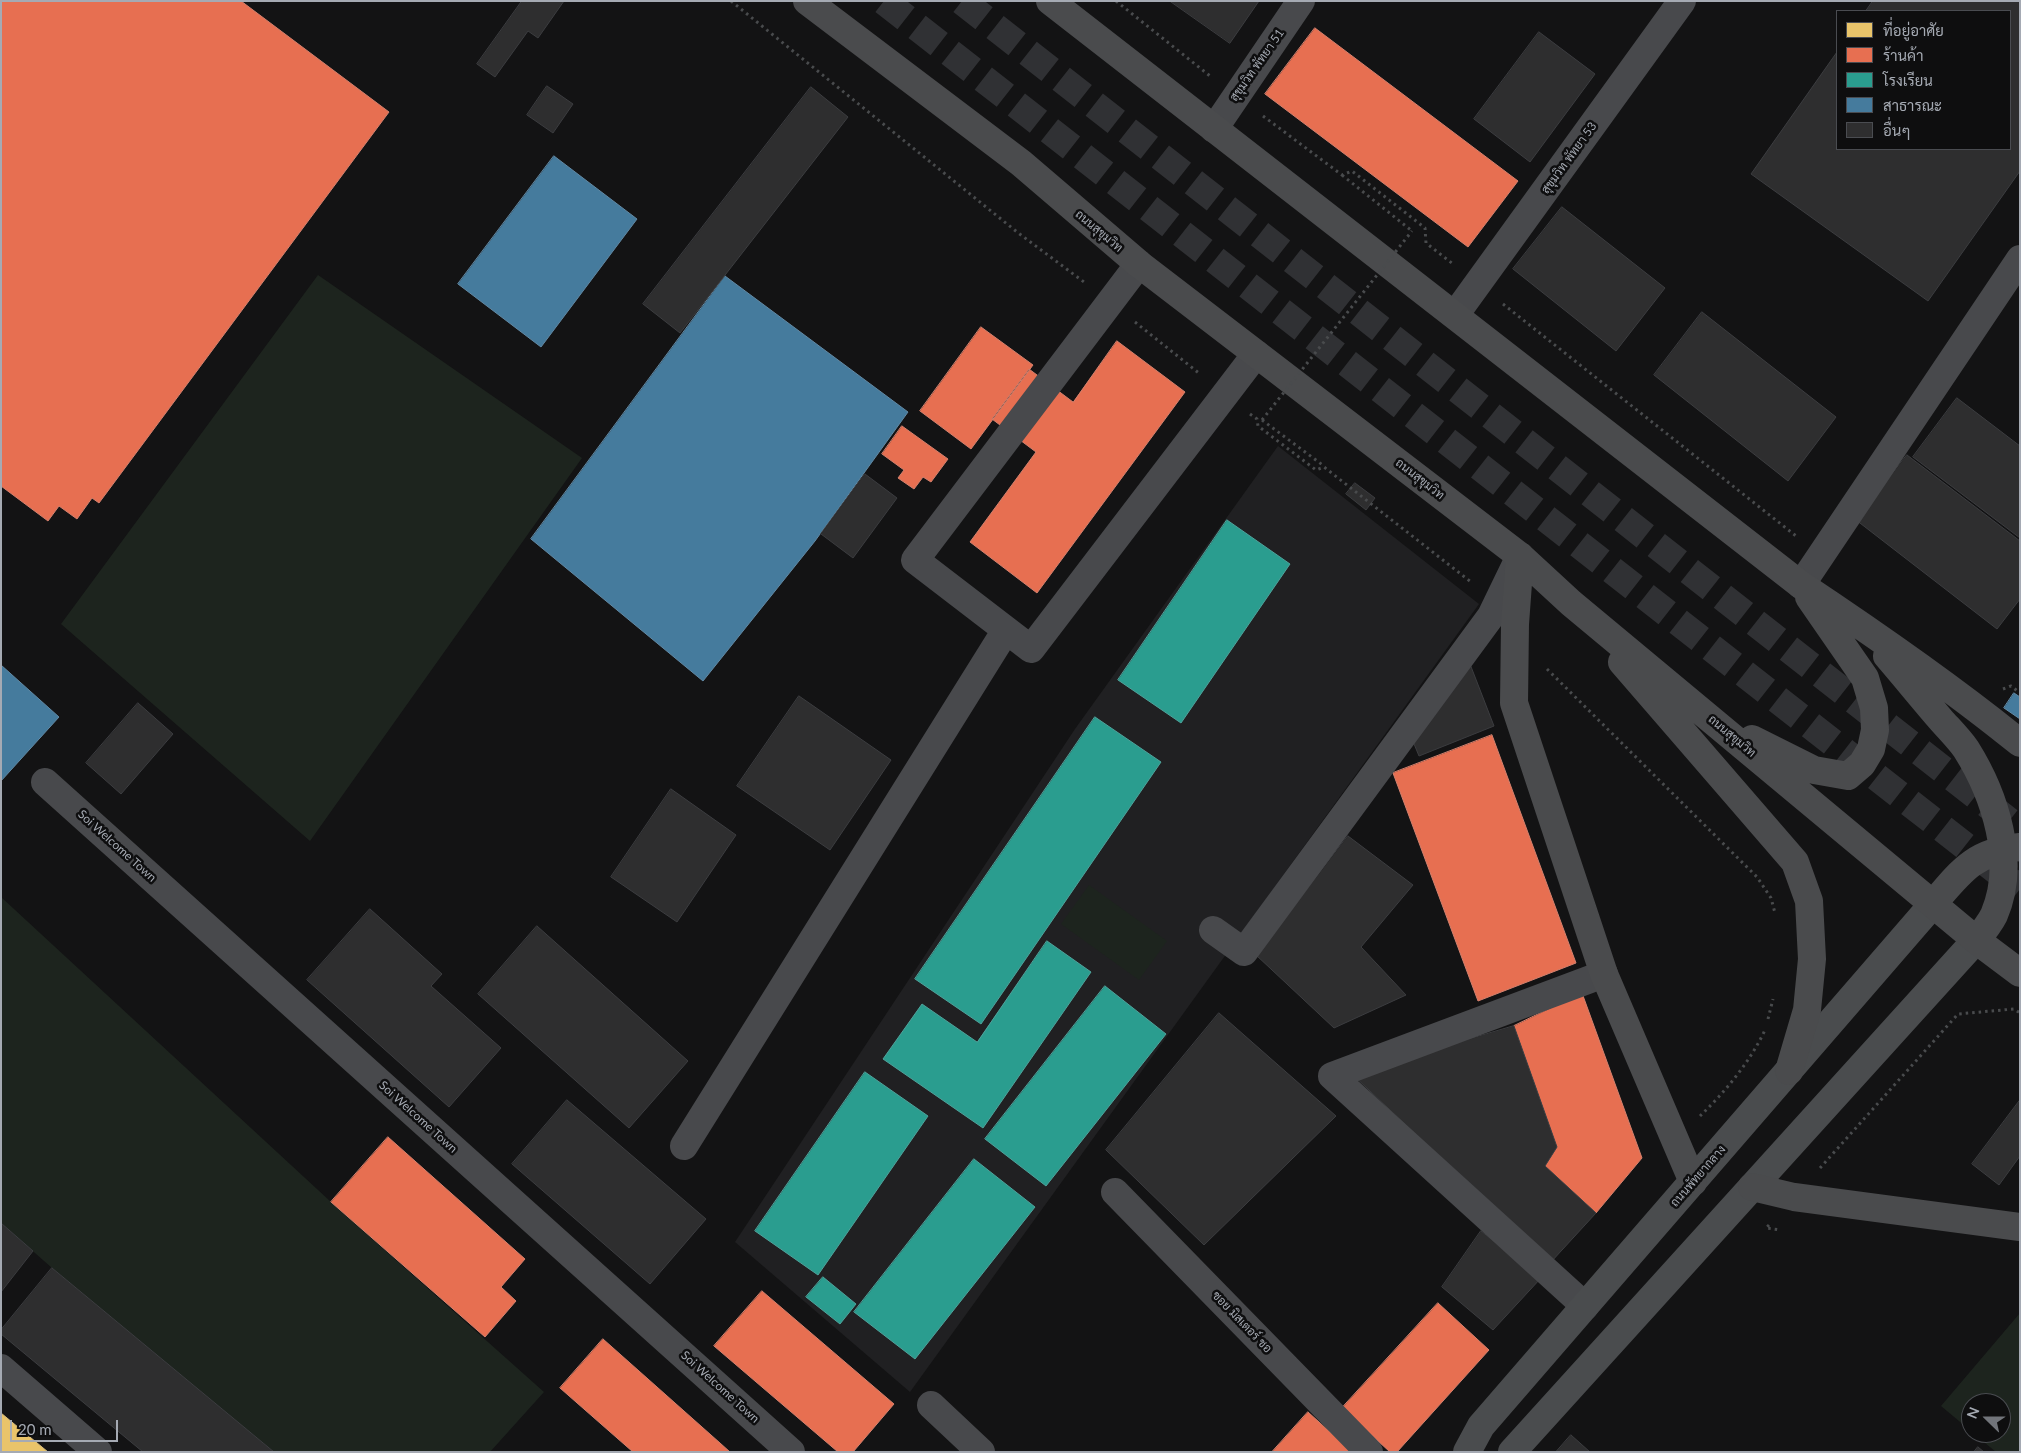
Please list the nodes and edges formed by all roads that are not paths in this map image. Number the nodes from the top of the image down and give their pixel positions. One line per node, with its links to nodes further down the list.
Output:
1 (807, 1): 7 (highway, ถนนสุขุมวิท)
2 (1050, 1): 5 (highway)
3 (1302, 1): 5 (street, สุขุมวิท พัทยา 51)
4 (1682, 1): 8 (street, สุขุมวิท พัทยา 53)
5 (1214, 129): 8 (highway)
6 (2020, 260): 11 (street)
7 (1139, 264): 9 (highway, ถนนสุขุมวิท); 14 (street)
8 (1455, 315): 11 (highway)
9 (1256, 354): 10 (highway, ถนนสุขุมวิท); 14 (street)
10 (1520, 556): 12 (highway, ถนนสุขุมวิท); 20 (street); 23 (highway)
11 (1801, 585): 13 (highway); 15 (highway)
12 (1571, 603): 15 (highway, ถนนสุขุมวิท); 24 (highway)
13 (1860, 624): 16 (highway); 18 (highway)
14 (1006, 630): 25 (street)
15 (1708, 716): 19 (highway, ถนนสุขุมวิท)
16 (2020, 743)
17 (45, 782): 34 (street, Soi Welcome Town)
18 (2011, 848): 19 (highway); 21 (highway)
19 (1933, 904): 21 (highway, ถนนสุขุมวิท); 24 (main road, ถนนพัทยากลาง)
20 (1213, 930)
21 (1976, 940): 22 (highway, ถนนสุขุมวิท); 27 (main road)
22 (2020, 973)
23 (1604, 974): 26 (highway); 30 (street)
24 (1789, 1071): 26 (main road, ถนนพัทยากลาง)
25 (684, 1146)
26 (1693, 1182): 30 (main road, ถนนพัทยากลาง)
27 (1752, 1187): 29 (highway); 38 (main road)
28 (1115, 1192): 36 (street, ซอย มิสเตอร์ ชอ)
29 (2020, 1227)
30 (1585, 1306): 37 (main road, ถนนพัทยากลาง)
31 (1, 1368): 33 (street)
32 (931, 1405): 35 (street)
33 (98, 1452)
34 (791, 1452)
35 (981, 1452)
36 (1369, 1452)
37 (1467, 1452)
38 (1512, 1452)

